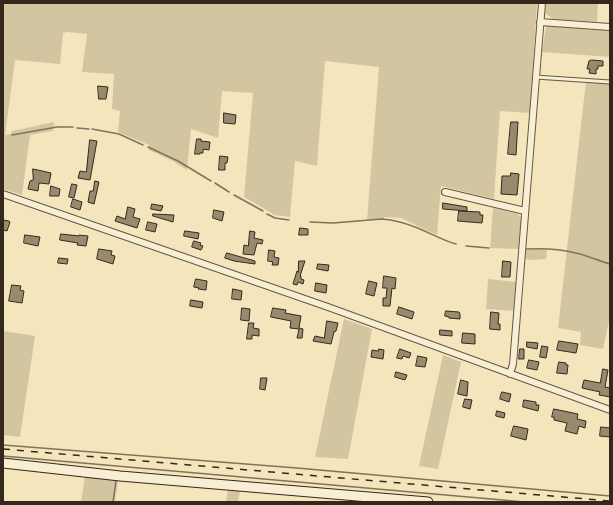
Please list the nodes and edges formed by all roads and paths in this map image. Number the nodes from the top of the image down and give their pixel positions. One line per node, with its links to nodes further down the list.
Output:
1 (542, 3): 2 (street)
2 (540, 22): 3 (street); 4 (street)
3 (610, 27)
4 (535, 77): 5 (lane); 8 (street)
5 (610, 82)
6 (445, 192): 8 (street)
7 (3, 194): 9 (street)
8 (525, 211): 9 (street)
9 (510, 374): 10 (street)
10 (610, 410)
11 (3, 463): 12 (street)
12 (428, 502)

